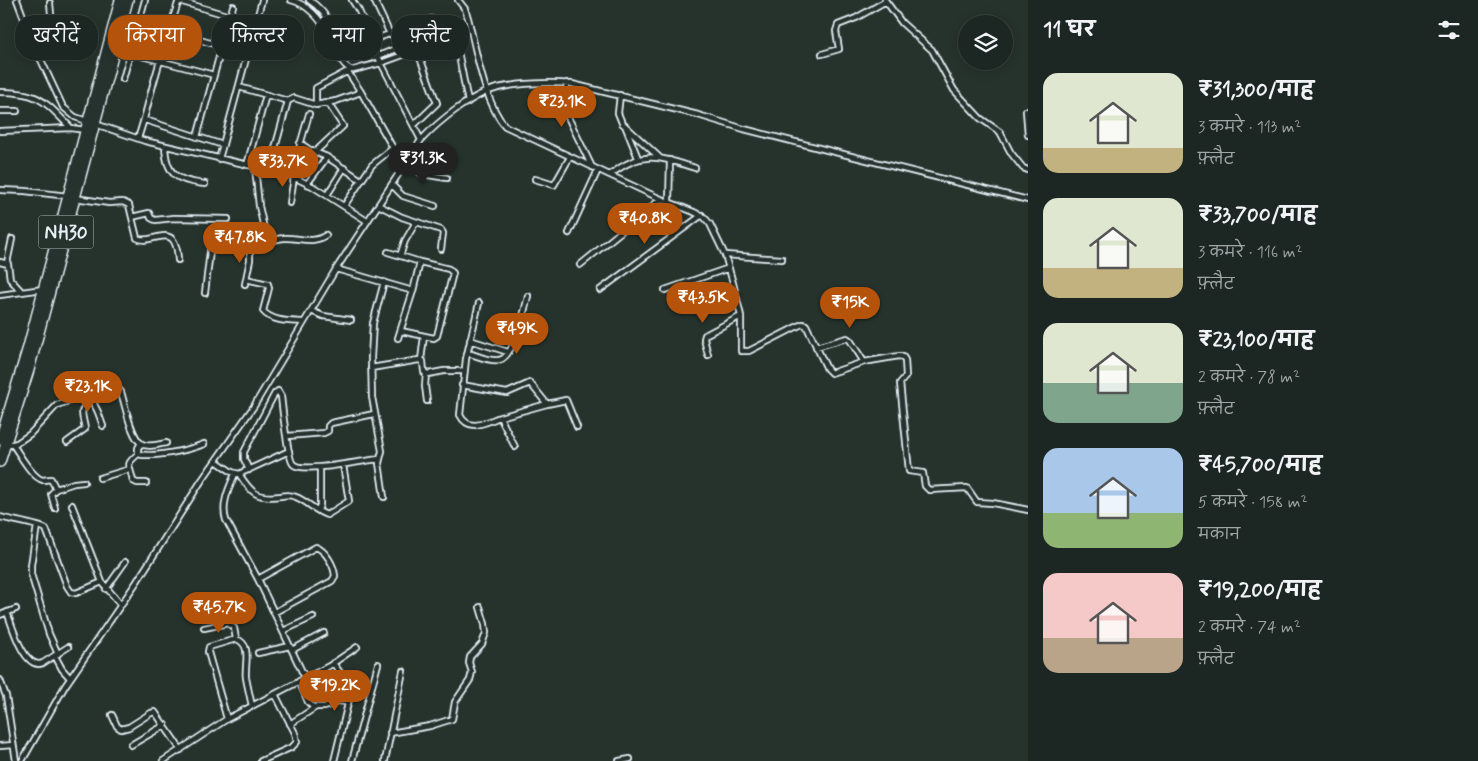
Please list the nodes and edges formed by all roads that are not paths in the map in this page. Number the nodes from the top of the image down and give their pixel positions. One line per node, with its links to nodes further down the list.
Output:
1 (17, 0): 15 (street)
2 (120, 0): 60 (highway, NH30)
3 (128, 0): 60 (highway, NH30)
4 (145, 0): 17 (street)
5 (179, 0): 18 (street); 19 (street)
6 (262, 0): 21 (street)
7 (291, 0): 41 (street)
8 (353, 0): 23 (street)
9 (374, 0): 24 (street)
10 (458, 0): 48 (street)
11 (885, 0): 26 (street); 88 (street)
12 (312, 1): 22 (street)
13 (50, 3): 16 (street)
14 (233, 6): 20 (street)
15 (23, 15)
16 (51, 15)
17 (141, 15)
18 (174, 15)
19 (227, 15)
20 (230, 15)
21 (258, 15)
22 (324, 15)
23 (360, 15)
24 (390, 34): 25 (street)
25 (382, 36)
26 (822, 54)
27 (392, 59): 39 (street)
28 (41, 60): 60 (street)
29 (128, 60): 43 (street)
30 (156, 60): 38 (street)
31 (218, 60): 42 (street)
32 (246, 60): 45 (street)
33 (349, 60): 40 (street)
34 (367, 60): 40 (street)
35 (380, 60): 39 (street)
36 (421, 60): 61 (street)
37 (460, 60): 52 (street)
38 (160, 61): 42 (street); 59 (street)
39 (381, 63): 41 (street); 61 (street)
40 (356, 64): 41 (street)
41 (350, 71): 47 (street); 54 (street)
42 (214, 75): 66 (street)
43 (123, 79)
44 (567, 83): 48 (street); 50 (street); 83 (street)
45 (240, 87): 49 (street); 71 (street)
46 (0, 92): 63 (street)
47 (361, 92): 53 (street); 72 (street)
48 (487, 92): 52 (street); 75 (street)
49 (266, 95): 51 (street); 81 (street)
50 (620, 95): 62 (street); 101 (street)
51 (288, 101): 54 (street); 86 (street)
52 (468, 102): 68 (street)
53 (328, 103): 54 (street); 73 (street)
54 (316, 105)
55 (0, 111): 56 (street)
56 (17, 111)
57 (1026, 111): 65 (street)
58 (309, 114): 69 (street)
59 (145, 120): 66 (street); 67 (street)
60 (89, 125): 63 (street); 67 (street); 99 (highway, NH30)
61 (414, 125): 68 (street)
62 (625, 127): 76 (street); 77 (street)
63 (71, 128): 64 (street)
64 (0, 131)
65 (1028, 134)
66 (197, 137): 71 (street)
67 (138, 138): 70 (street)
68 (421, 140): 80 (street)
69 (300, 143): 73 (street); 90 (street)
70 (165, 146): 78 (street); 94 (street)
71 (223, 146): 78 (street)
72 (393, 148): 80 (street); 93 (street)
73 (315, 152): 74 (street)
74 (327, 157): 84 (street); 95 (street)
75 (570, 157): 83 (street); 92 (street)
76 (638, 158): 77 (street); 89 (street)
77 (660, 158): 79 (street)
78 (219, 159): 81 (street)
79 (670, 160): 85 (street); 102 (street)
80 (406, 165): 91 (street); 96 (street)
81 (247, 166): 82 (street)
82 (255, 167): 86 (street); 115 (street)
83 (592, 167): 87 (street)
84 (344, 168): 93 (street); 98 (street)
85 (695, 168)
86 (270, 170): 90 (street)
87 (598, 170): 89 (street); 112 (street)
88 (1028, 170)
89 (610, 175): 100 (street)
90 (293, 176): 95 (street); 103 (street)
91 (448, 178)
92 (535, 179)
93 (361, 180): 105 (street)
94 (205, 184)
95 (307, 184): 98 (street)
96 (392, 185): 104 (street); 106 (street)
97 (0, 190): 99 (street)
98 (326, 195): 105 (street)
99 (71, 197): 108 (street); 130 (highway, NH30); 170 (highway, NH30)
100 (661, 199): 102 (street); 126 (street)
101 (1028, 200)
102 (668, 202): 107 (street)
103 (290, 203)
104 (378, 205): 110 (street); 111 (street)
105 (344, 206): 110 (street)
106 (435, 206)
107 (702, 215): 119 (street); 131 (street)
108 (132, 217): 109 (street); 122 (street)
109 (228, 219)
110 (368, 221): 128 (street)
111 (416, 222): 117 (street); 120 (street)
112 (569, 233)
113 (326, 236): 115 (street)
114 (12, 240): 125 (street)
115 (267, 242): 116 (street)
116 (250, 246): 135 (street); 142 (street)
117 (441, 248)
118 (388, 252): 120 (street)
119 (725, 255): 121 (street); 127 (street)
120 (400, 256): 124 (street)
121 (782, 258)
122 (178, 260)
123 (0, 262): 125 (street)
124 (420, 262): 133 (street); 144 (street)
125 (7, 263): 134 (street)
126 (580, 265)
127 (729, 268): 132 (street); 140 (street)
128 (336, 269): 129 (street); 139 (street)
129 (384, 282): 133 (street); 153 (street)
130 (43, 289): 134 (street); 163 (highway, NH30)
131 (600, 290)
132 (665, 290)
133 (413, 291): 143 (street)
134 (22, 292): 136 (street)
135 (206, 293)
136 (0, 295)
137 (528, 296): 148 (street)
138 (479, 303): 146 (street)
139 (311, 311): 141 (street); 142 (street)
140 (740, 316): 147 (street); 150 (street)
141 (351, 320)
142 (304, 322): 176 (street)
143 (401, 331): 144 (street); 145 (street)
144 (424, 336): 151 (street)
145 (398, 338)
146 (470, 340): 148 (street); 149 (street)
147 (816, 347): 152 (street); 152 (street)
148 (508, 352): 149 (street)
149 (468, 353): 154 (street)
150 (708, 355)
151 (421, 360): 153 (street); 155 (street)
152 (864, 362): 191 (street)
153 (371, 368): 161 (street)
154 (464, 371): 155 (street); 156 (street)
155 (426, 373): 159 (street)
156 (462, 385): 160 (street); 162 (street)
157 (89, 394): 158 (street); 168 (street); 170 (street)
158 (92, 400): 164 (street); 167 (street)
159 (427, 401)
160 (547, 404): 162 (street); 165 (street)
161 (374, 414): 166 (street); 175 (street)
162 (500, 417): 172 (street)
163 (3, 423): 170 (highway, NH30)
164 (103, 426)
165 (577, 427)
166 (287, 436): 173 (street); 181 (street)
167 (68, 442)
168 (141, 443): 169 (street); 174 (street)
169 (166, 443)
170 (6, 444): 177 (highway, NH30); 186 (street)
171 (204, 444): 174 (street)
172 (515, 447)
173 (289, 451): 179 (street); 181 (street)
174 (138, 454): 180 (street)
175 (380, 458): 178 (street); 187 (street)
176 (216, 461): 182 (street); 198 (street)
177 (0, 462)
178 (343, 465): 179 (street); 190 (street)
179 (320, 466): 190 (street)
180 (130, 469): 183 (street); 185 (street)
181 (249, 470): 182 (street)
182 (238, 474): 190 (street); 195 (street)
183 (100, 478)
184 (84, 482): 186 (street)
185 (146, 483)
186 (56, 489): 189 (street)
187 (384, 498)
188 (72, 505): 196 (street)
189 (55, 508)
190 (318, 510)
191 (1028, 510)
192 (0, 517): 193 (street)
193 (37, 526): 196 (street); 213 (street)
194 (125, 562): 197 (street)
195 (258, 579): 202 (street); 202 (street)
196 (102, 582): 197 (street)
197 (106, 589): 198 (street)
198 (121, 605): 217 (street)
199 (480, 607): 229 (street)
200 (16, 609): 201 (street)
201 (7, 612): 203 (street); 213 (street)
202 (274, 612): 206 (street)
203 (0, 615)
204 (313, 617): 206 (street)
205 (204, 628): 208 (street)
206 (283, 631): 211 (street)
207 (324, 633): 211 (street)
208 (236, 639): 223 (street); 226 (street)
209 (68, 647): 213 (street)
210 (357, 647): 214 (street)
211 (291, 648): 212 (street); 218 (street)
212 (258, 653)
213 (56, 655): 217 (street)
214 (333, 663): 218 (street); 222 (street)
215 (378, 664): 240 (street)
216 (403, 671): 229 (street)
217 (70, 678): 236 (street)
218 (304, 678): 220 (street)
219 (0, 680): 231 (street)
220 (299, 681): 221 (street); 224 (street)
221 (275, 694): 223 (street); 227 (street)
222 (348, 702): 224 (street); 239 (street)
223 (252, 706): 226 (street)
224 (316, 707): 227 (street)
225 (112, 715): 228 (street)
226 (227, 719): 233 (street)
227 (290, 724): 238 (street)
228 (165, 725): 230 (street); 233 (street)
229 (390, 733): 241 (street)
230 (131, 744)
231 (14, 745): 232 (street); 235 (street)
232 (0, 746)
233 (181, 750): 237 (street)
234 (630, 759): 242 (street)
235 (16, 761)
236 (22, 761)
237 (162, 761)
238 (261, 761)
239 (334, 761)
240 (352, 761)
241 (384, 761)
242 (619, 761)

